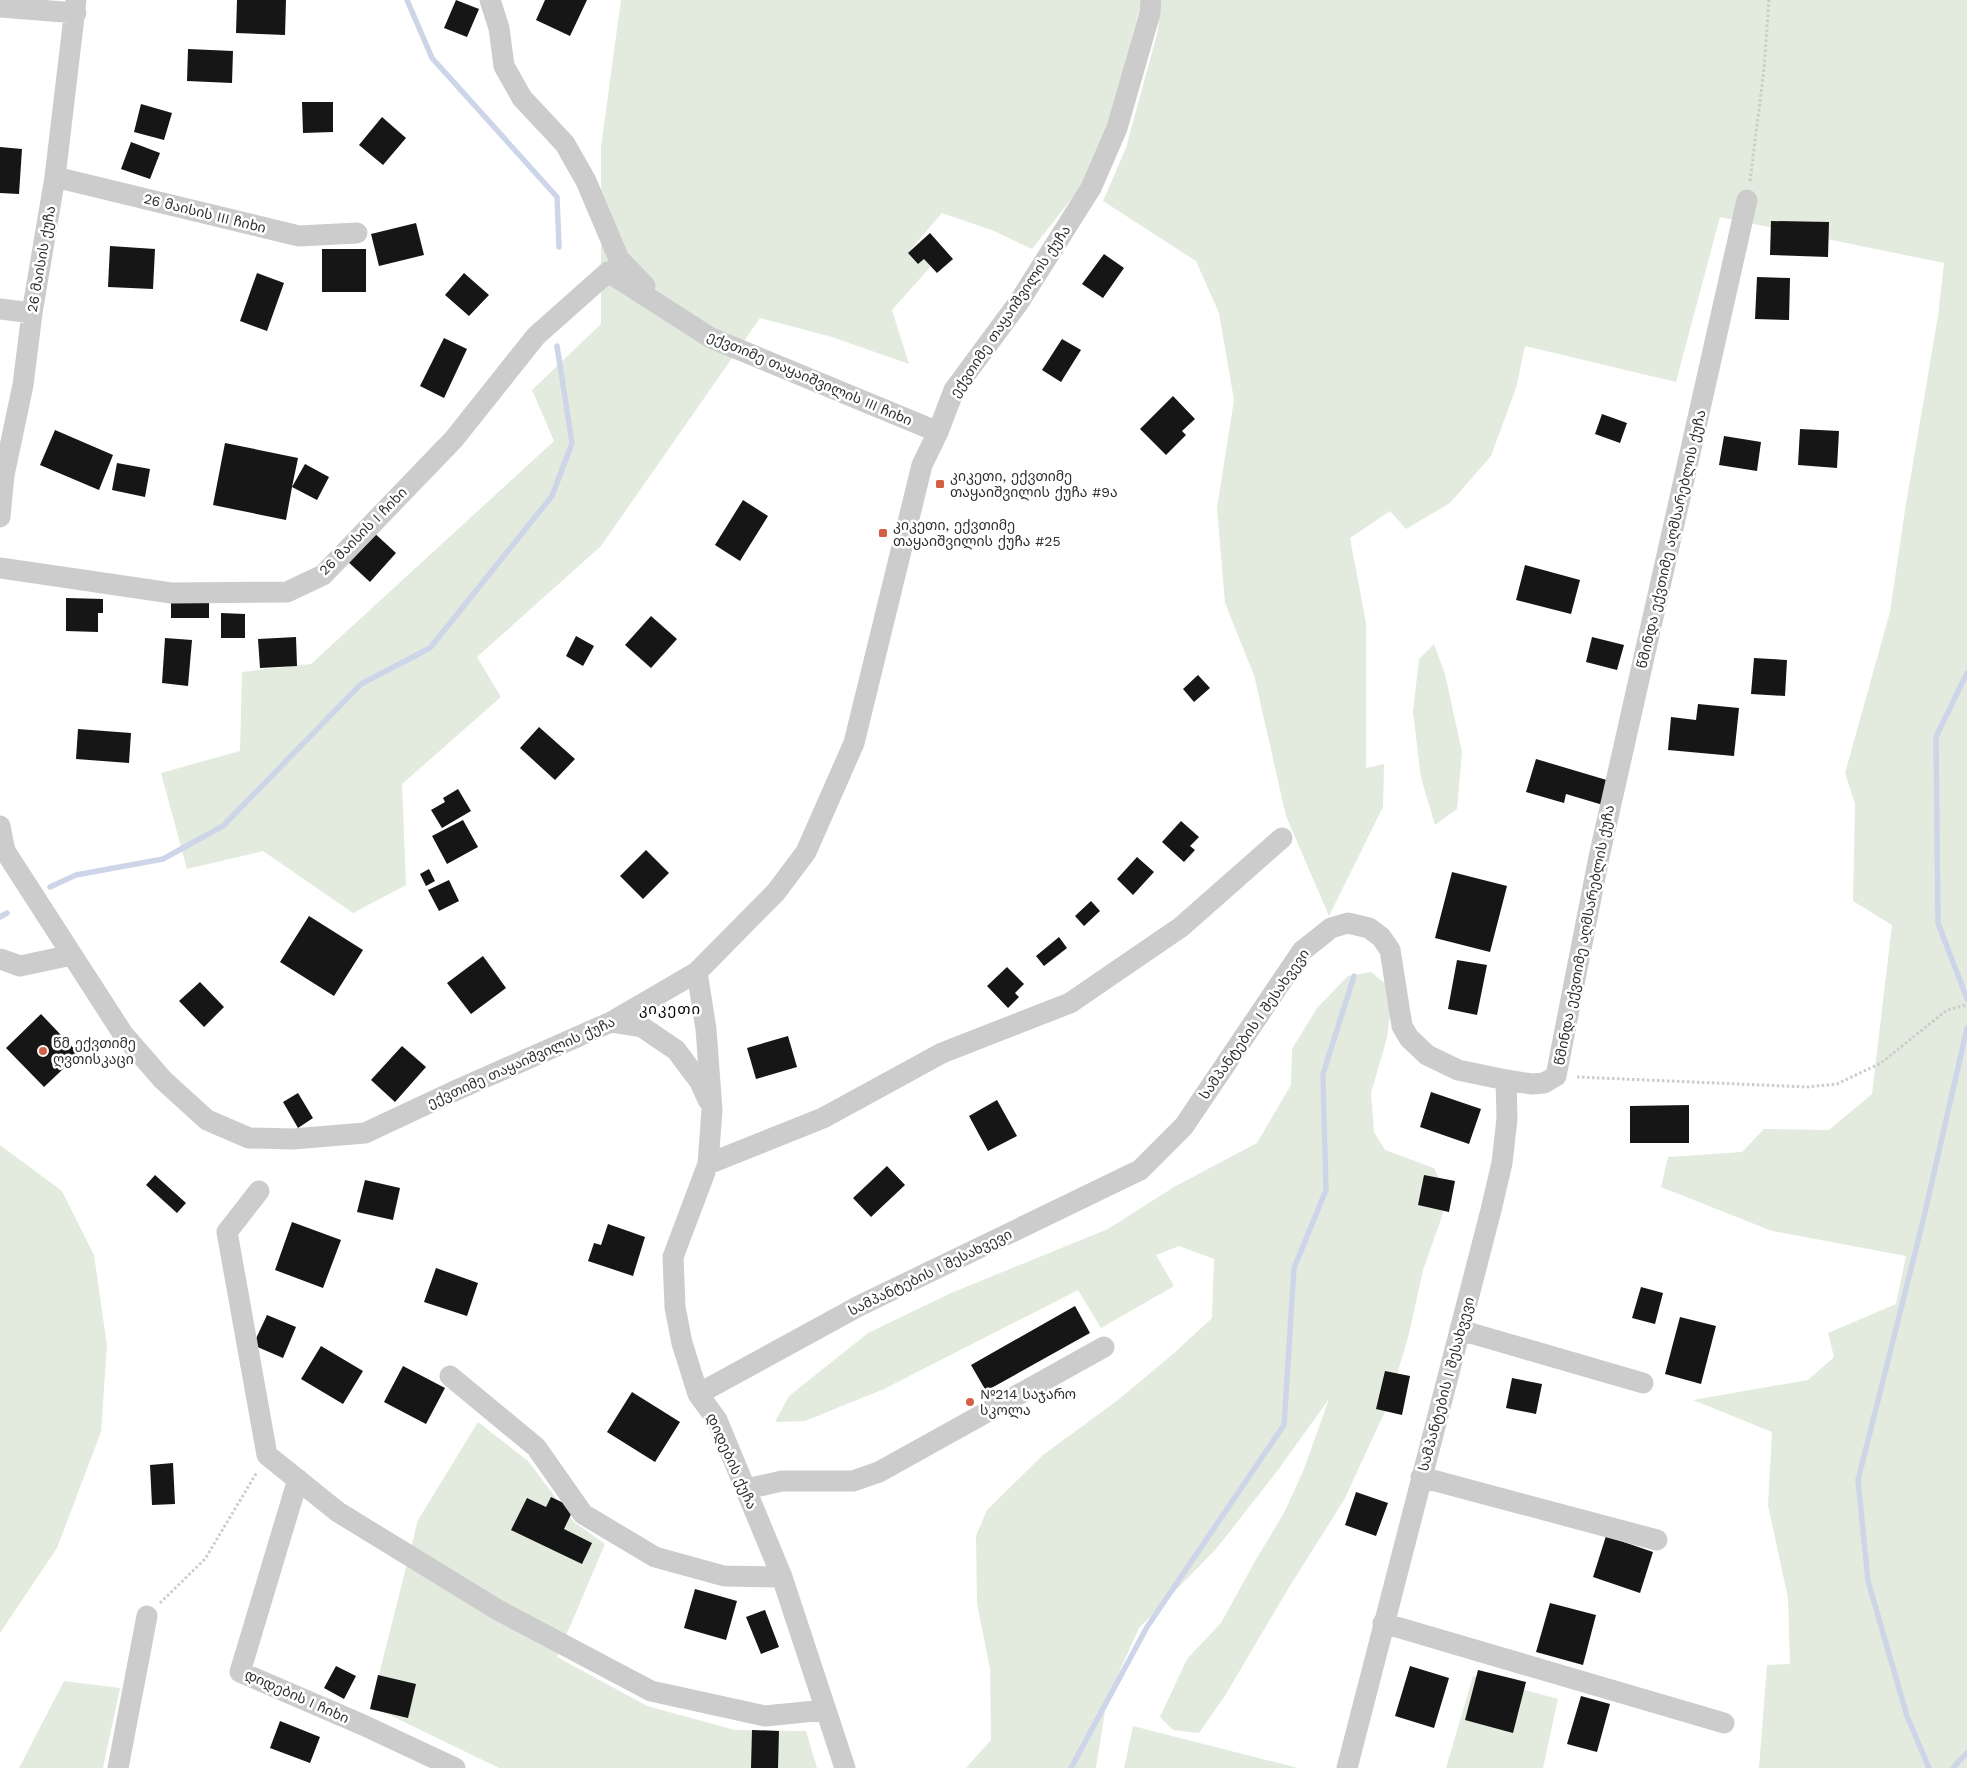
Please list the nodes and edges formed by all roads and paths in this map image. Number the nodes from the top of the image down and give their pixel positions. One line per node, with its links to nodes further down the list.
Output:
1 (490, 0): 11 (street)
2 (1151, 0): 13 (street, ექვთიმე თაყაიშვილის ქუჩა)
3 (1769, 0): 7 (path)
4 (0, 7): 5 (street)
5 (76, 7): 6 (street, 26 მაისის ქუჩა)
6 (55, 177): 8 (street, 26 მაისის III ჩიხი); 12 (street, 26 მაისის ქუჩა)
7 (1747, 200): 24 (street, წმინდა ექვთიმე აღმსარებლის ქუჩა)
8 (357, 233)
9 (608, 272): 11 (street, ექვთიმე თაყაიშვილის III ჩიხი); 15 (street, 26 მაისის I ჩიხი)
10 (0, 309): 12 (street)
11 (669, 312): 13 (street, ექვთიმე თაყაიშვილის III ჩიხი)
12 (32, 314): 14 (street, 26 მაისის ქუჩა)
13 (938, 432): 21 (street, ექვთიმე თაყაიშვილის ქუჩა)
14 (0, 517)
15 (0, 568)
16 (0, 826): 18 (street)
17 (1282, 838): 27 (street)
18 (2, 850): 19 (street, ექვთიმე თაყაიშვილის ქუჩა)
19 (72, 955): 20 (street); 23 (street, ექვთიმე თაყაიშვილის ქუჩა)
20 (0, 959)
21 (697, 972): 23 (street, ექვთიმე თაყაიშვილის ქუჩა); 26 (street, დიდების ქუჩა)
22 (1967, 1005): 24 (path)
23 (611, 1022): 26 (street)
24 (1556, 1076): 25 (street)
25 (1506, 1080): 29 (street, სამპანტების I შესახვევი); 33 (street, სამპანტების I შესახვევი)
26 (712, 1110): 27 (street, დიდების ქუჩა)
27 (708, 1164): 33 (street, დიდების ქუჩა)
28 (260, 1191): 34 (street)
29 (1460, 1330): 32 (street); 35 (street, სამპანტების I შესახვევი)
30 (1104, 1347): 37 (street)
31 (450, 1376): 39 (street)
32 (1643, 1383)
33 (698, 1394): 37 (street, დიდების ქუჩა)
34 (267, 1455): 36 (street); 40 (path)
35 (1421, 1477): 38 (street); 41 (street, სამპანტების I შესახვევი)
36 (298, 1479): 42 (street); 45 (street, დიდების I ჩიხი)
37 (746, 1489): 39 (street, დიდების ქუჩა)
38 (1658, 1540)
39 (782, 1577): 42 (street, დიდების ქუჩა)
40 (147, 1616): 44 (street)
41 (1383, 1623): 43 (street); 47 (street, სამპანტების I შესახვევი)
42 (825, 1710): 46 (street, დიდების ქუჩა)
43 (1724, 1723)
44 (118, 1768)
45 (455, 1768)
46 (845, 1768)
47 (1346, 1768)

